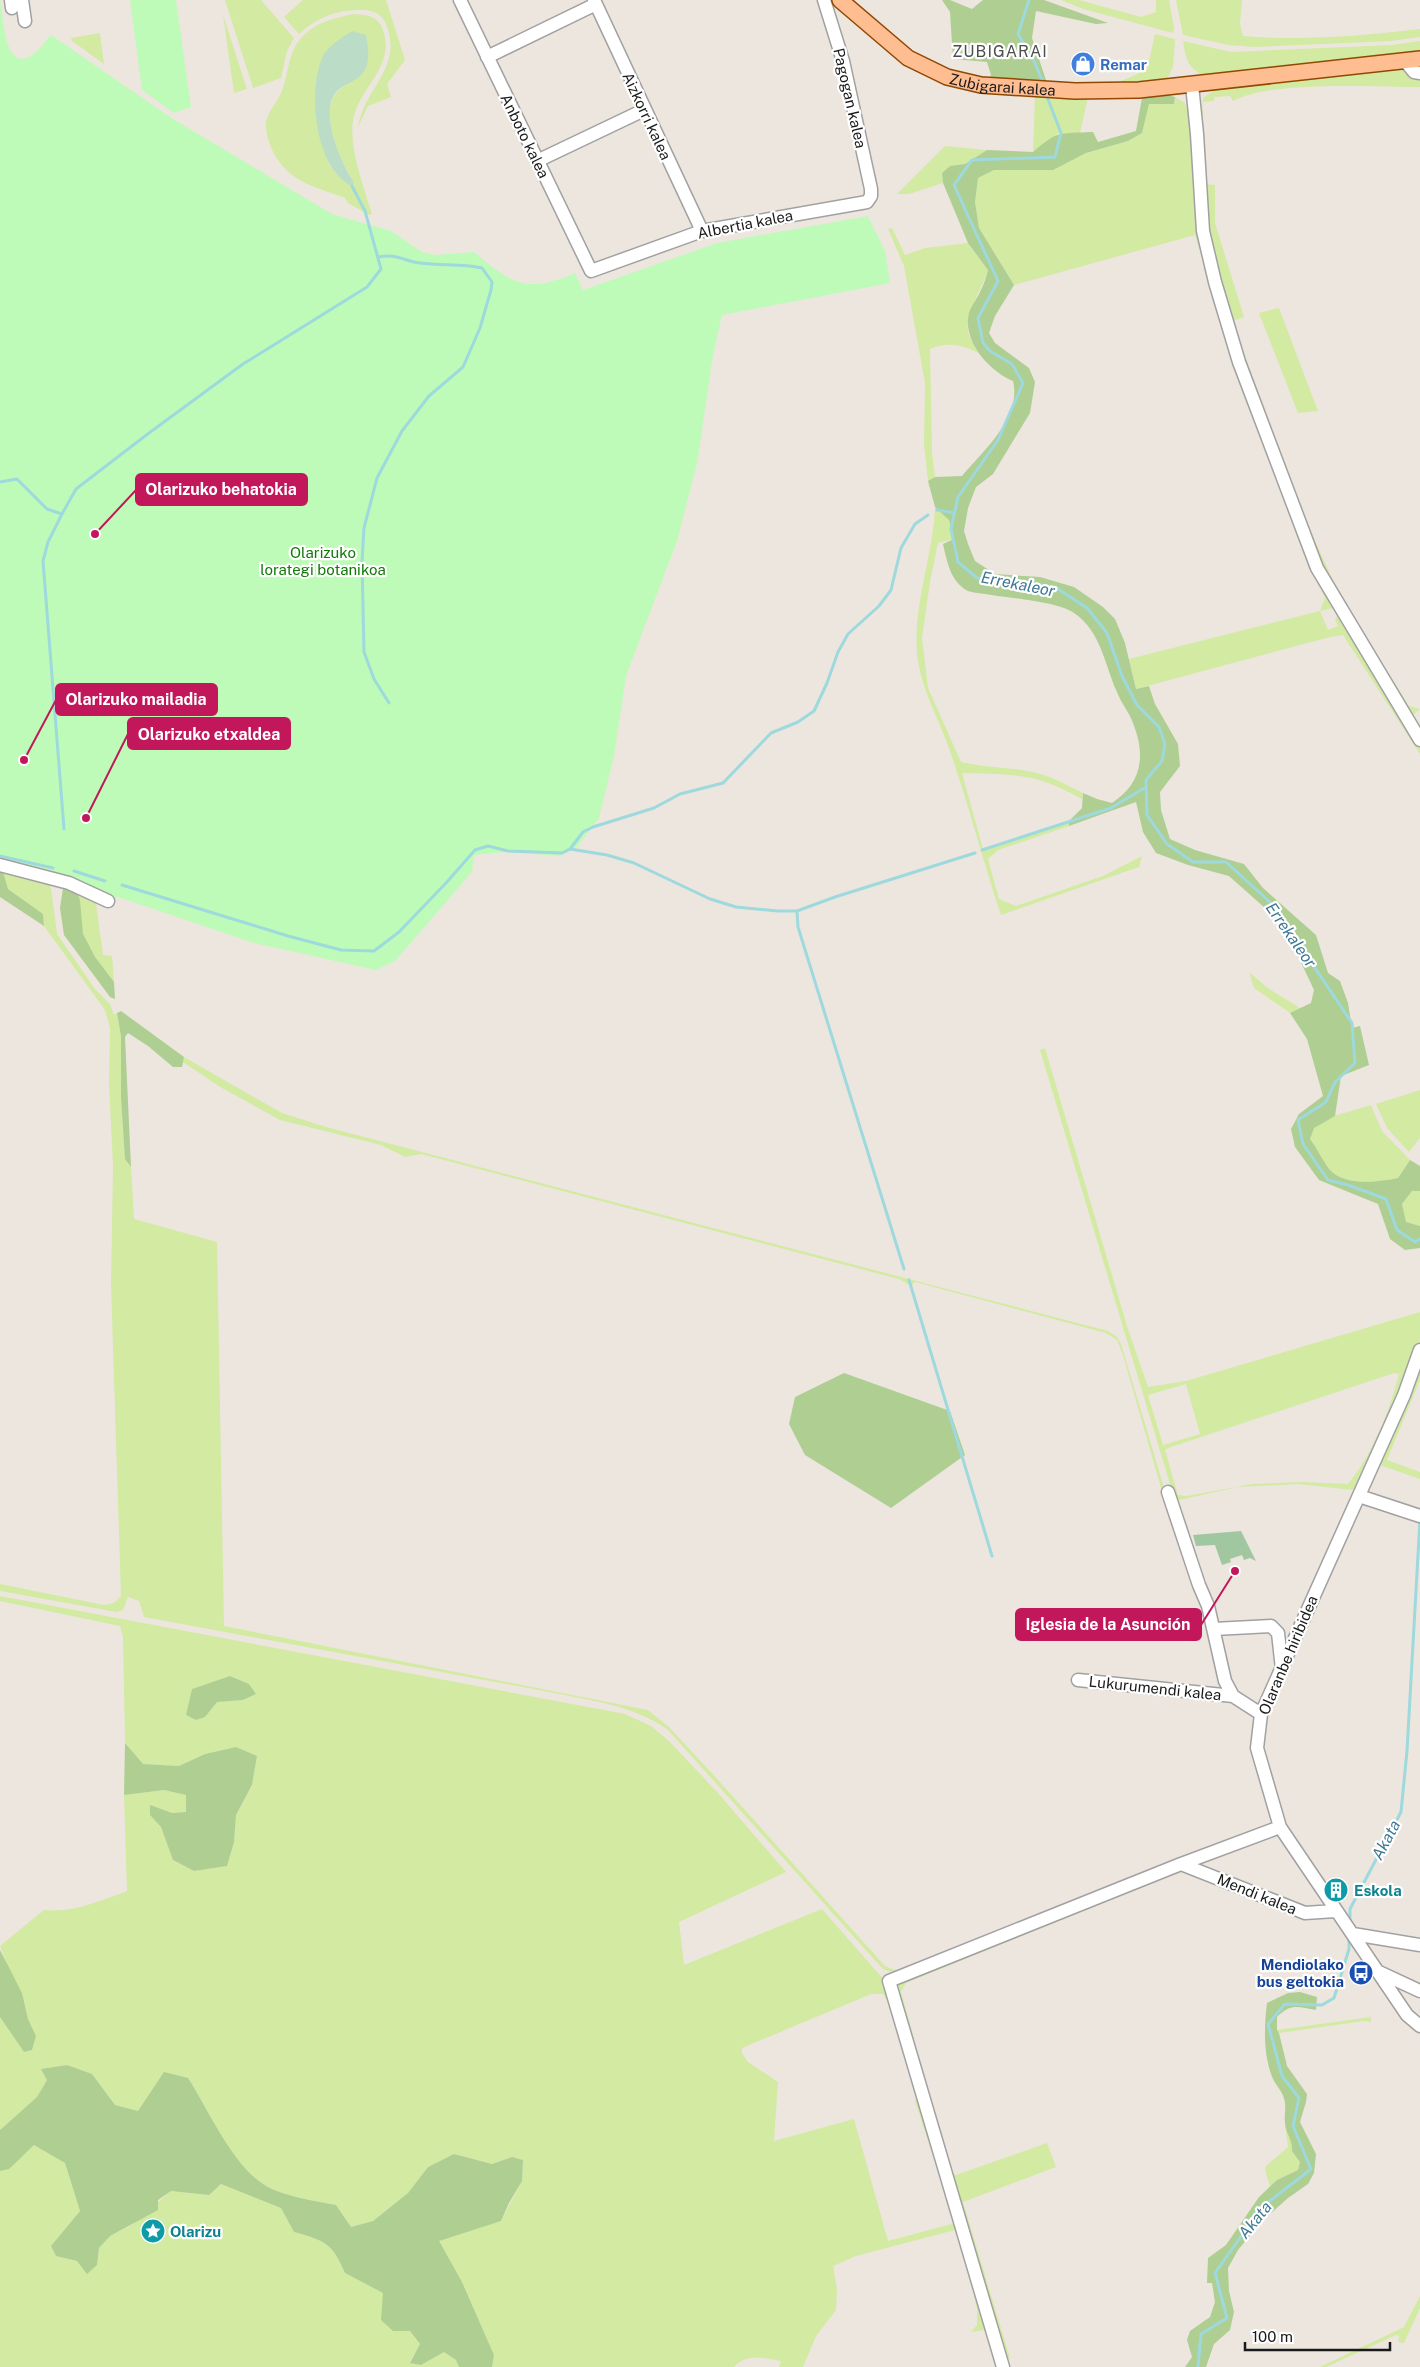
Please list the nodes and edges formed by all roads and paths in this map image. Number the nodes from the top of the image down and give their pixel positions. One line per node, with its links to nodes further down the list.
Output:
1 (22, 0): 6 (street)
2 (460, 0): 7 (street, Anboto kalea)
3 (824, 0): 13 (street, Pagogan kalea)
4 (840, 0): 10 (main road, Zubigarai kalea)
5 (595, 2): 7 (street); 11 (street, Aizkorri kalea)
6 (25, 21)
7 (488, 57): 12 (street, Anboto kalea)
8 (1413, 60): 9 (street); 10 (main road, Zubigarai kalea)
9 (1420, 74)
10 (1192, 85): 16 (street)
11 (644, 110): 12 (street); 14 (street, Aizkorri kalea)
12 (537, 161): 15 (street, Anboto kalea)
13 (872, 196): 14 (street, Albertia kalea)
14 (702, 230): 15 (street, Albertia kalea)
15 (591, 271)
16 (1420, 740)
17 (0, 865): 18 (street)
18 (108, 901)
19 (1420, 1350): 21 (street, Olaranbe hiribidea)
20 (1168, 1492): 23 (street)
21 (1359, 1496): 22 (street); 24 (street, Olaranbe hiribidea)
22 (1420, 1516)
23 (1214, 1628): 24 (street); 26 (street)
24 (1282, 1672): 27 (street, Olaranbe hiribidea)
25 (1078, 1680): 26 (street, Lukurumendi kalea)
26 (1233, 1696): 27 (street)
27 (1261, 1714): 28 (street, Olaranbe hiribidea)
28 (1280, 1827): 29 (street); 30 (street, Olaranbe hiribidea)
29 (1181, 1864): 30 (street, Mendi kalea); 36 (street)
30 (1335, 1911): 31 (street, Olaranbe hiribidea)
31 (1353, 1934): 32 (street); 33 (street, Olaranbe hiribidea)
32 (1420, 1945)
33 (1378, 1971): 34 (street); 35 (street, Olaranbe hiribidea)
34 (1420, 1991)
35 (1420, 2026)
36 (1003, 2367)

